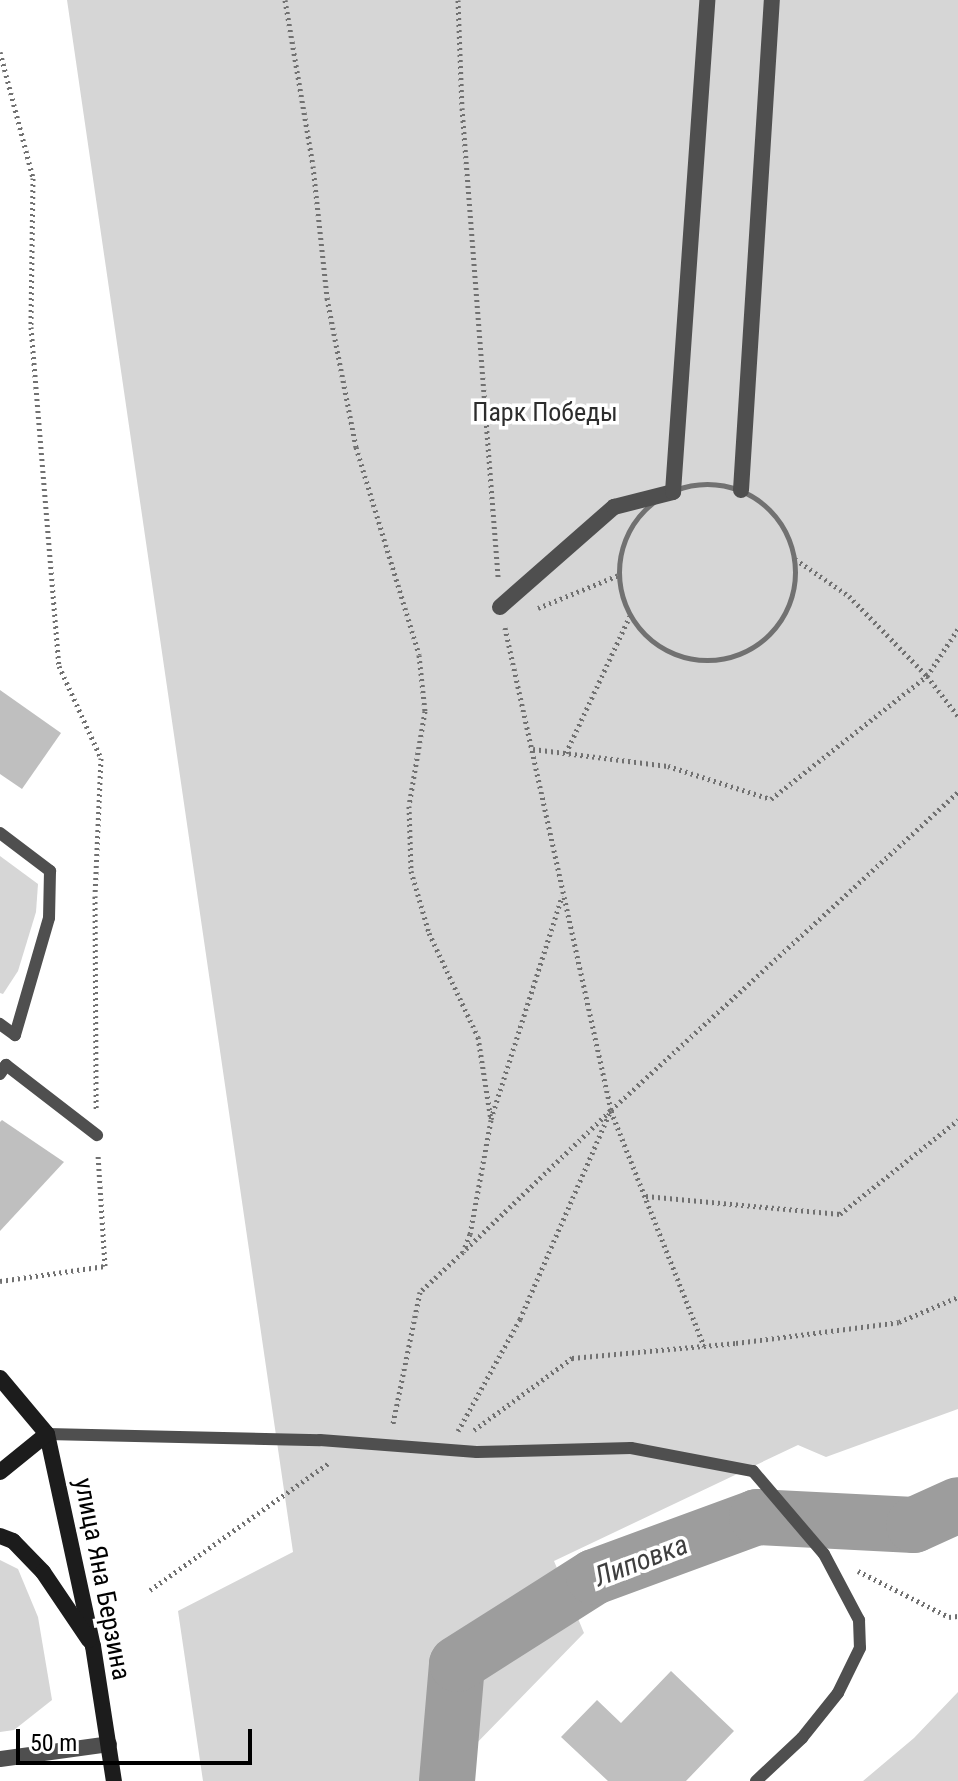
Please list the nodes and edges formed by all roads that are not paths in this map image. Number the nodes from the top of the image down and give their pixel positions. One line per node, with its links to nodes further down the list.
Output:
1 (707, 0): 4 (street)
2 (772, 0): 3 (street)
3 (741, 490)
4 (500, 607)
5 (0, 833): 6 (lane)
6 (0, 1024)
7 (0, 1074): 8 (lane)
8 (97, 1135)
9 (0, 1378): 10 (main road)
10 (47, 1434): 11 (main road); 13 (main road, улица Яна Берзина); 17 (lane)
11 (0, 1472)
12 (0, 1536): 13 (main road)
13 (93, 1646): 14 (main road, улица Яна Берзина)
14 (109, 1744): 15 (street); 16 (main road, улица Яна Берзина)
15 (0, 1759)
16 (114, 1781)
17 (756, 1781)

